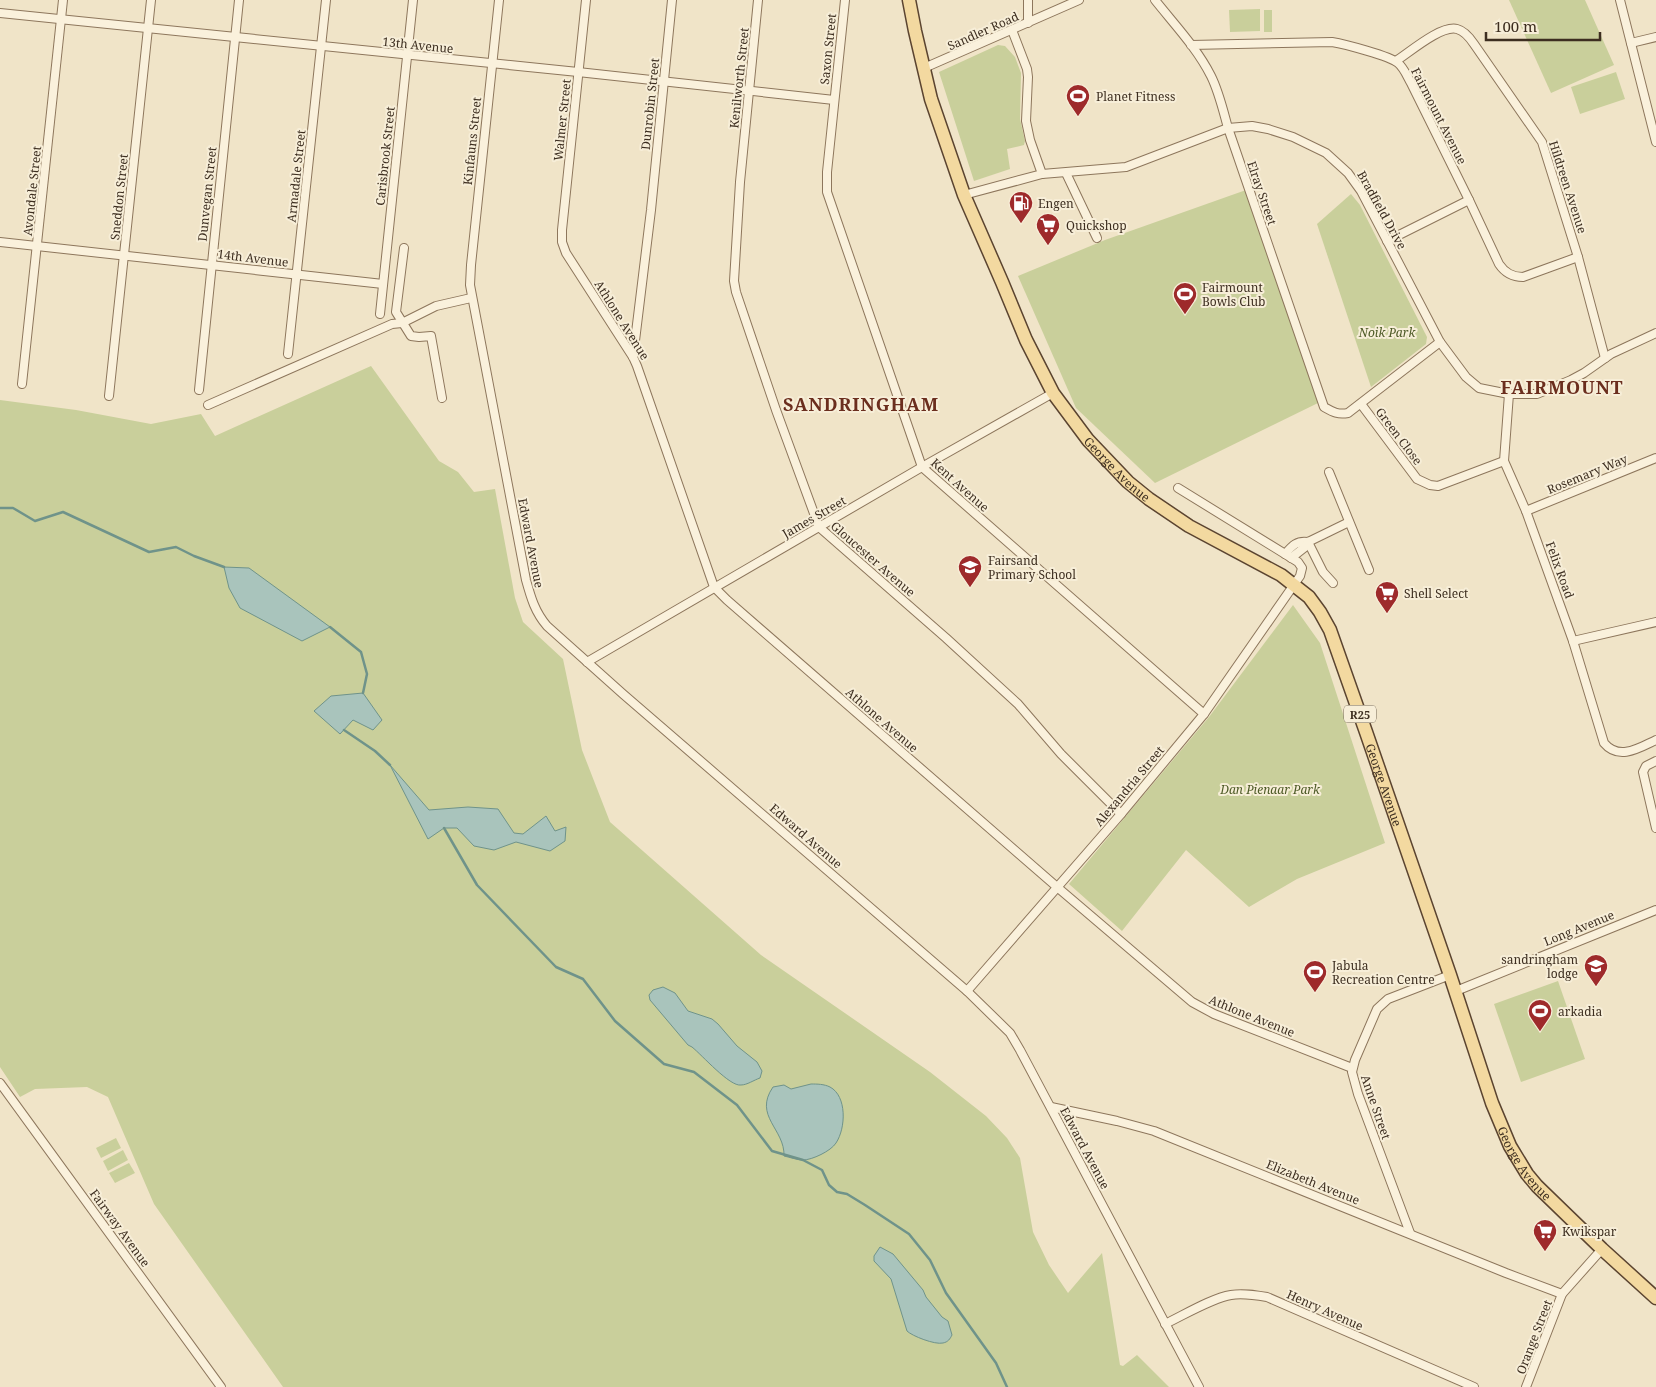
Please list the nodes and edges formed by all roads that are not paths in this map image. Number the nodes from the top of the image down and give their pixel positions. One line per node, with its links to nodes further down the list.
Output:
1 (63, 0): 17 (street, Avondale Street)
2 (151, 0): 19 (street, Sneddon Street)
3 (239, 0): 21 (street, Dunvegan Street)
4 (326, 0): 25 (street, Armadale Street)
5 (413, 0): 26 (street, Carisbrook Street)
6 (499, 0): 28 (street, Kinfauns Street)
7 (586, 0): 30 (street, Walmer Street)
8 (672, 0): 31 (street, Dunrobin Street)
9 (758, 0): 32 (street, Kenilworth Street)
10 (845, 0): 33 (street, Saxon Street)
11 (910, 0): 29 (main road, R25)
12 (1028, 0): 18 (street)
13 (1079, 0): 18 (street, Sandler Road)
14 (1154, 0): 24 (street, Elray Street)
15 (1620, 0): 23 (street)
16 (0, 13): 17 (street, 13th Avenue)
17 (61, 19): 19 (street, 13th Avenue); 45 (street, Avondale Street)
18 (1028, 23): 20 (street, Sandler Road)
19 (148, 28): 21 (street, 13th Avenue); 47 (street, Sneddon Street)
20 (1012, 30): 29 (street, Sandler Road); 38 (street)
21 (236, 37): 25 (street, 13th Avenue); 49 (street, Dunvegan Street)
22 (1656, 37): 23 (street)
23 (1631, 43): 35 (street)
24 (1191, 45): 27 (street, Fairmount Avenue); 34 (street, Elray Street)
25 (321, 46): 26 (street, 13th Avenue); 50 (street, Armadale Street)
26 (407, 54): 28 (street, 13th Avenue); 51 (street, Carisbrook Street)
27 (1396, 61): 40 (street, Fairmount Avenue); 48 (street, Hildreen Avenue)
28 (492, 64): 30 (street, 13th Avenue); 52 (street, Kinfauns Street)
29 (926, 68): 39 (main road, George Avenue / R25)
30 (578, 72): 31 (street, 13th Avenue); 44 (street, Walmer Street)
31 (663, 82): 32 (street, 13th Avenue); 59 (street, Dunrobin Street)
32 (749, 91): 33 (street, 13th Avenue); 36 (street, Kenilworth Street)
33 (834, 100): 72 (street, Kent Avenue)
34 (1228, 128): 37 (street, Bradfield Drive); 42 (street, Bradfield Drive); 69 (street, Elray Street)
35 (1656, 142)
36 (742, 158): 77 (street, Gloucester Avenue)
37 (1066, 173): 38 (street, Bradfield Drive); 41 (street)
38 (1042, 174): 39 (street, Bradfield Drive)
39 (967, 197): 63 (main road, George Avenue / R25)
40 (1469, 200): 42 (street); 48 (street, Fairmount Avenue)
41 (1097, 238)
42 (1386, 241): 57 (street, Bradfield Drive)
43 (0, 242): 45 (street, 14th Avenue)
44 (562, 242): 59 (street, Athlone Avenue)
45 (37, 246): 47 (street, 14th Avenue); 61 (street, Avondale Street)
46 (404, 248): 55 (street)
47 (124, 255): 49 (street, 14th Avenue); 65 (street, Sneddon Street)
48 (1578, 258): 60 (street, Hildreen Avenue)
49 (211, 264): 50 (street, 14th Avenue); 62 (street, Dunvegan Street)
50 (297, 275): 51 (street, 14th Avenue); 58 (street, Armadale Street)
51 (383, 284): 54 (street, Carisbrook Street)
52 (470, 286): 53 (street, Edward Avenue)
53 (471, 298): 55 (street); 86 (street, Edward Avenue)
54 (380, 314)
55 (402, 323): 66 (street); 68 (street)
56 (1656, 333): 60 (street, Bradfield Drive)
57 (1440, 342): 64 (street, Bradfield Drive); 67 (street, Green Close)
58 (288, 354)
59 (633, 357): 83 (street, Athlone Avenue)
60 (1605, 358): 64 (street, Bradfield Drive)
61 (22, 384)
62 (199, 390)
63 (1053, 393): 72 (street, James Street); 82 (main road, George Avenue / R25)
64 (1509, 394): 71 (street, Felix Road)
65 (109, 396)
66 (442, 398)
67 (1361, 404): 69 (street, Green Close); 71 (street, Green Close)
68 (208, 405)
69 (1324, 407)
70 (1656, 458): 75 (street, Rosemary Way)
71 (1504, 461): 75 (street, Felix Road)
72 (922, 467): 77 (street, James Street); 87 (street, Kent Avenue)
73 (1329, 472): 76 (street)
74 (1178, 488): 79 (street)
75 (1526, 510): 85 (street, Felix Road)
76 (1349, 522): 78 (street); 80 (street)
77 (819, 527): 83 (street, James Street); 90 (street, Gloucester Avenue)
78 (1308, 542): 79 (street); 81 (street)
79 (1288, 556): 82 (street)
80 (1369, 570)
81 (1333, 583)
82 (1294, 584): 87 (street, Alexandria Street); 94 (main road, George Avenue / R25)
83 (714, 587): 86 (street, James Street); 92 (street, Athlone Avenue)
84 (1656, 622): 85 (street)
85 (1573, 640): 88 (street, Felix Road)
86 (587, 662): 95 (street, Edward Avenue)
87 (1204, 714): 90 (street, Alexandria Street)
88 (1656, 740)
89 (1656, 761): 91 (street)
90 (1121, 814): 92 (street, Alexandria Street)
91 (1656, 828)
92 (1056, 887): 95 (street, Alexandria Street); 97 (street, Athlone Avenue)
93 (1656, 910): 96 (street, Long Avenue)
94 (1450, 975): 96 (main road, George Avenue / R25); 97 (street, Anne Street)
95 (967, 991): 99 (street, Edward Avenue)
96 (1456, 991): 101 (main road, George Avenue / R25)
97 (1352, 1068): 100 (street, Anne Street)
98 (0, 1082): 105 (street, Fairway Avenue)
99 (1051, 1107): 100 (street, Elizabeth Avenue); 104 (street, Edward Avenue)
100 (1410, 1234): 102 (street, Elizabeth Avenue)
101 (1602, 1249): 102 (street, Orange Street); 103 (main road, George Avenue / R25)
102 (1562, 1294): 108 (street, Orange Street)
103 (1656, 1298)
104 (1165, 1324): 106 (street, Edward Avenue); 107 (street, Henry Avenue)
105 (221, 1387)
106 (1199, 1387)
107 (1474, 1387)
108 (1526, 1387)

